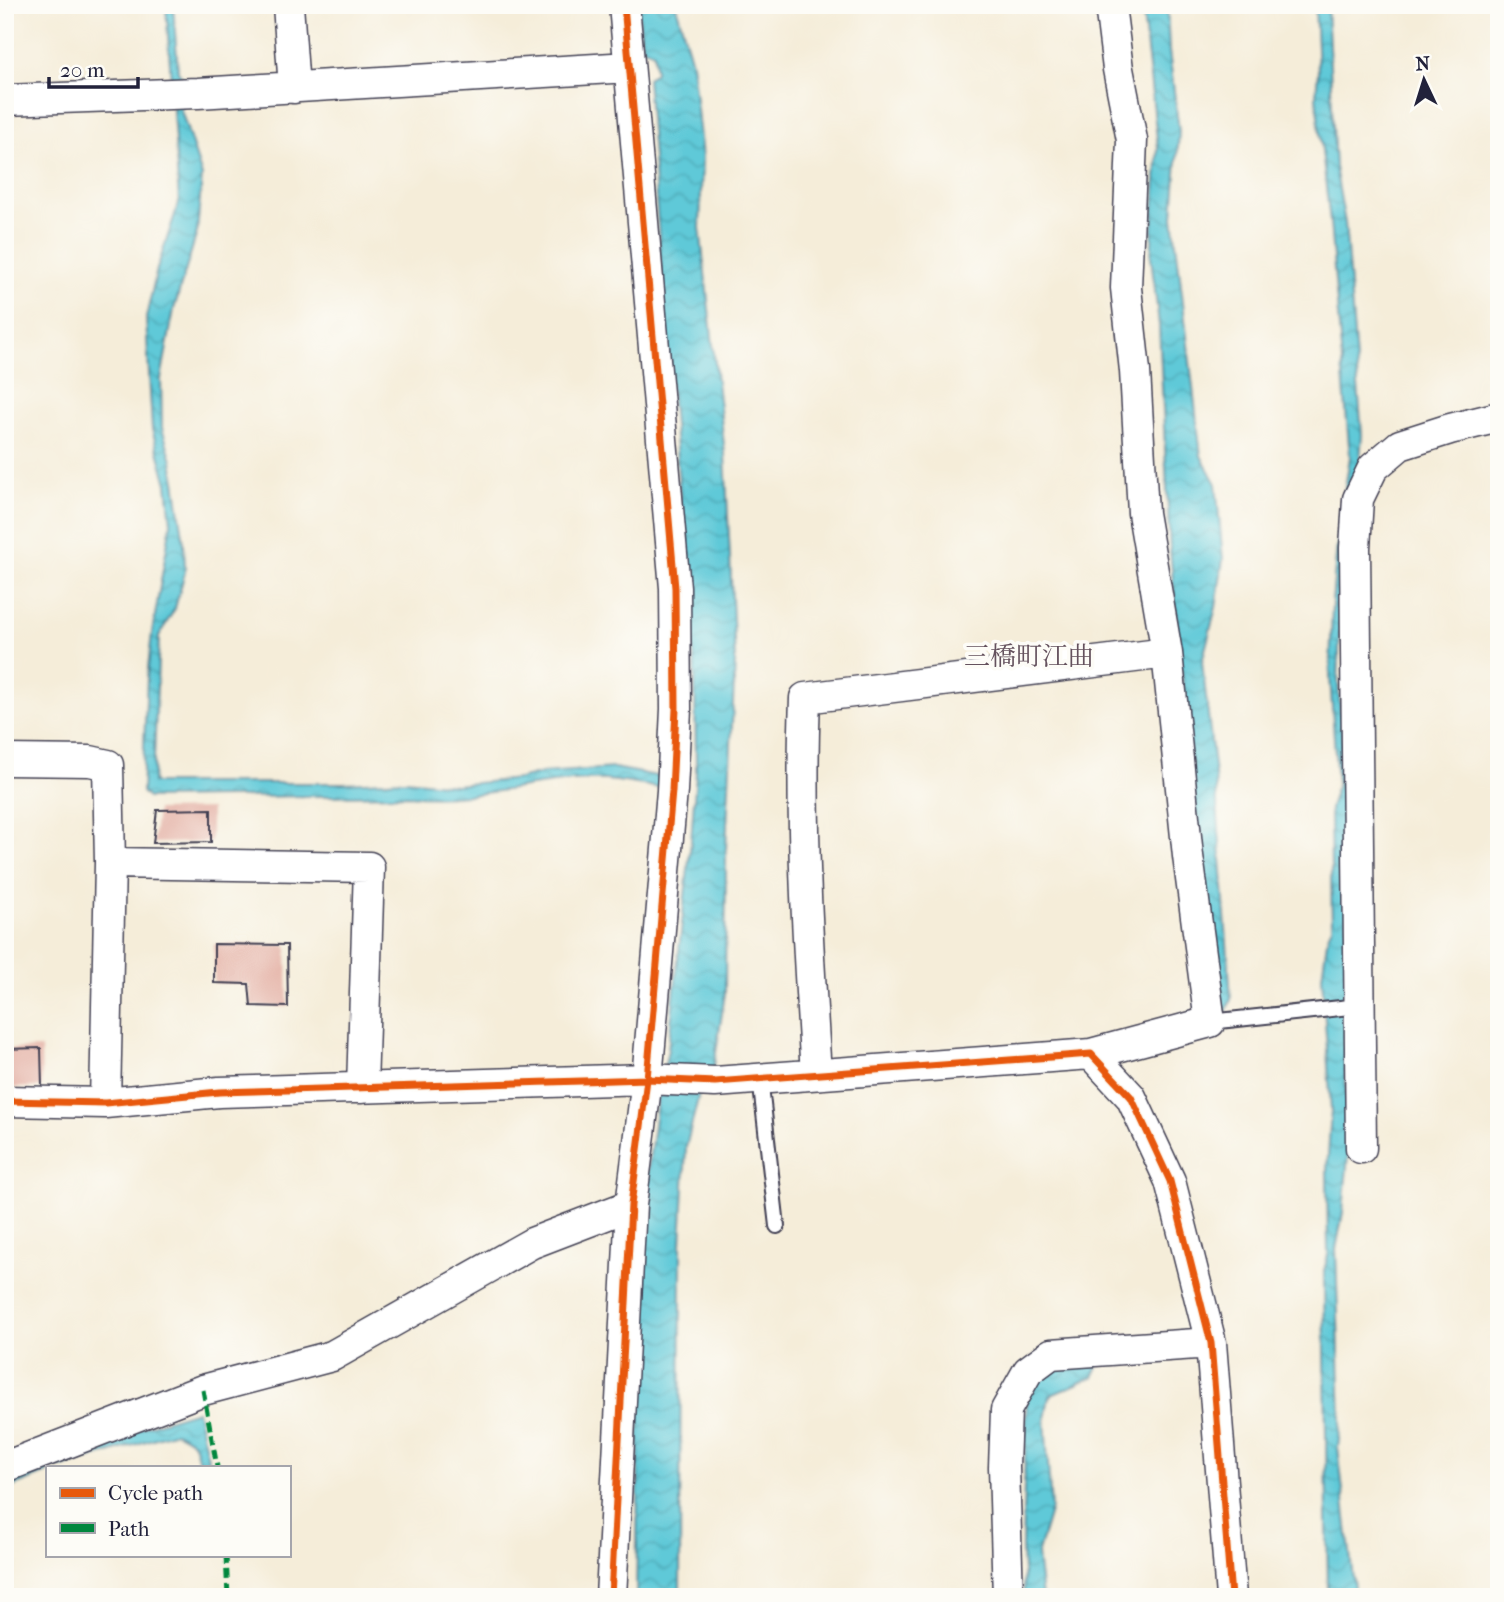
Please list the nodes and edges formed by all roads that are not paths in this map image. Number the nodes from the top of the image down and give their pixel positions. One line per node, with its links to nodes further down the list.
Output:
1 (288, 5): 5 (street)
2 (624, 5): 4 (street)
3 (1110, 5): 8 (street)
4 (629, 67): 5 (street); 16 (street)
5 (294, 88): 6 (street)
6 (5, 100)
7 (1499, 418): 11 (street)
8 (1167, 653): 12 (street); 14 (street)
9 (5, 760): 10 (street)
10 (110, 863): 17 (street); 19 (street)
11 (1359, 1006): 12 (lane); 20 (street)
12 (1210, 1022): 13 (street)
13 (1091, 1054): 14 (street); 23 (street)
14 (816, 1074): 15 (street)
15 (760, 1078): 16 (street); 22 (lane)
16 (646, 1079): 17 (street); 21 (street)
17 (362, 1088): 19 (street)
18 (5, 1101): 19 (street)
19 (105, 1103)
20 (1360, 1148)
21 (631, 1205): 24 (street); 25 (street)
22 (777, 1226)
23 (1211, 1343): 26 (street); 27 (street)
24 (5, 1467)
25 (611, 1597)
26 (1008, 1597)
27 (1231, 1597)

